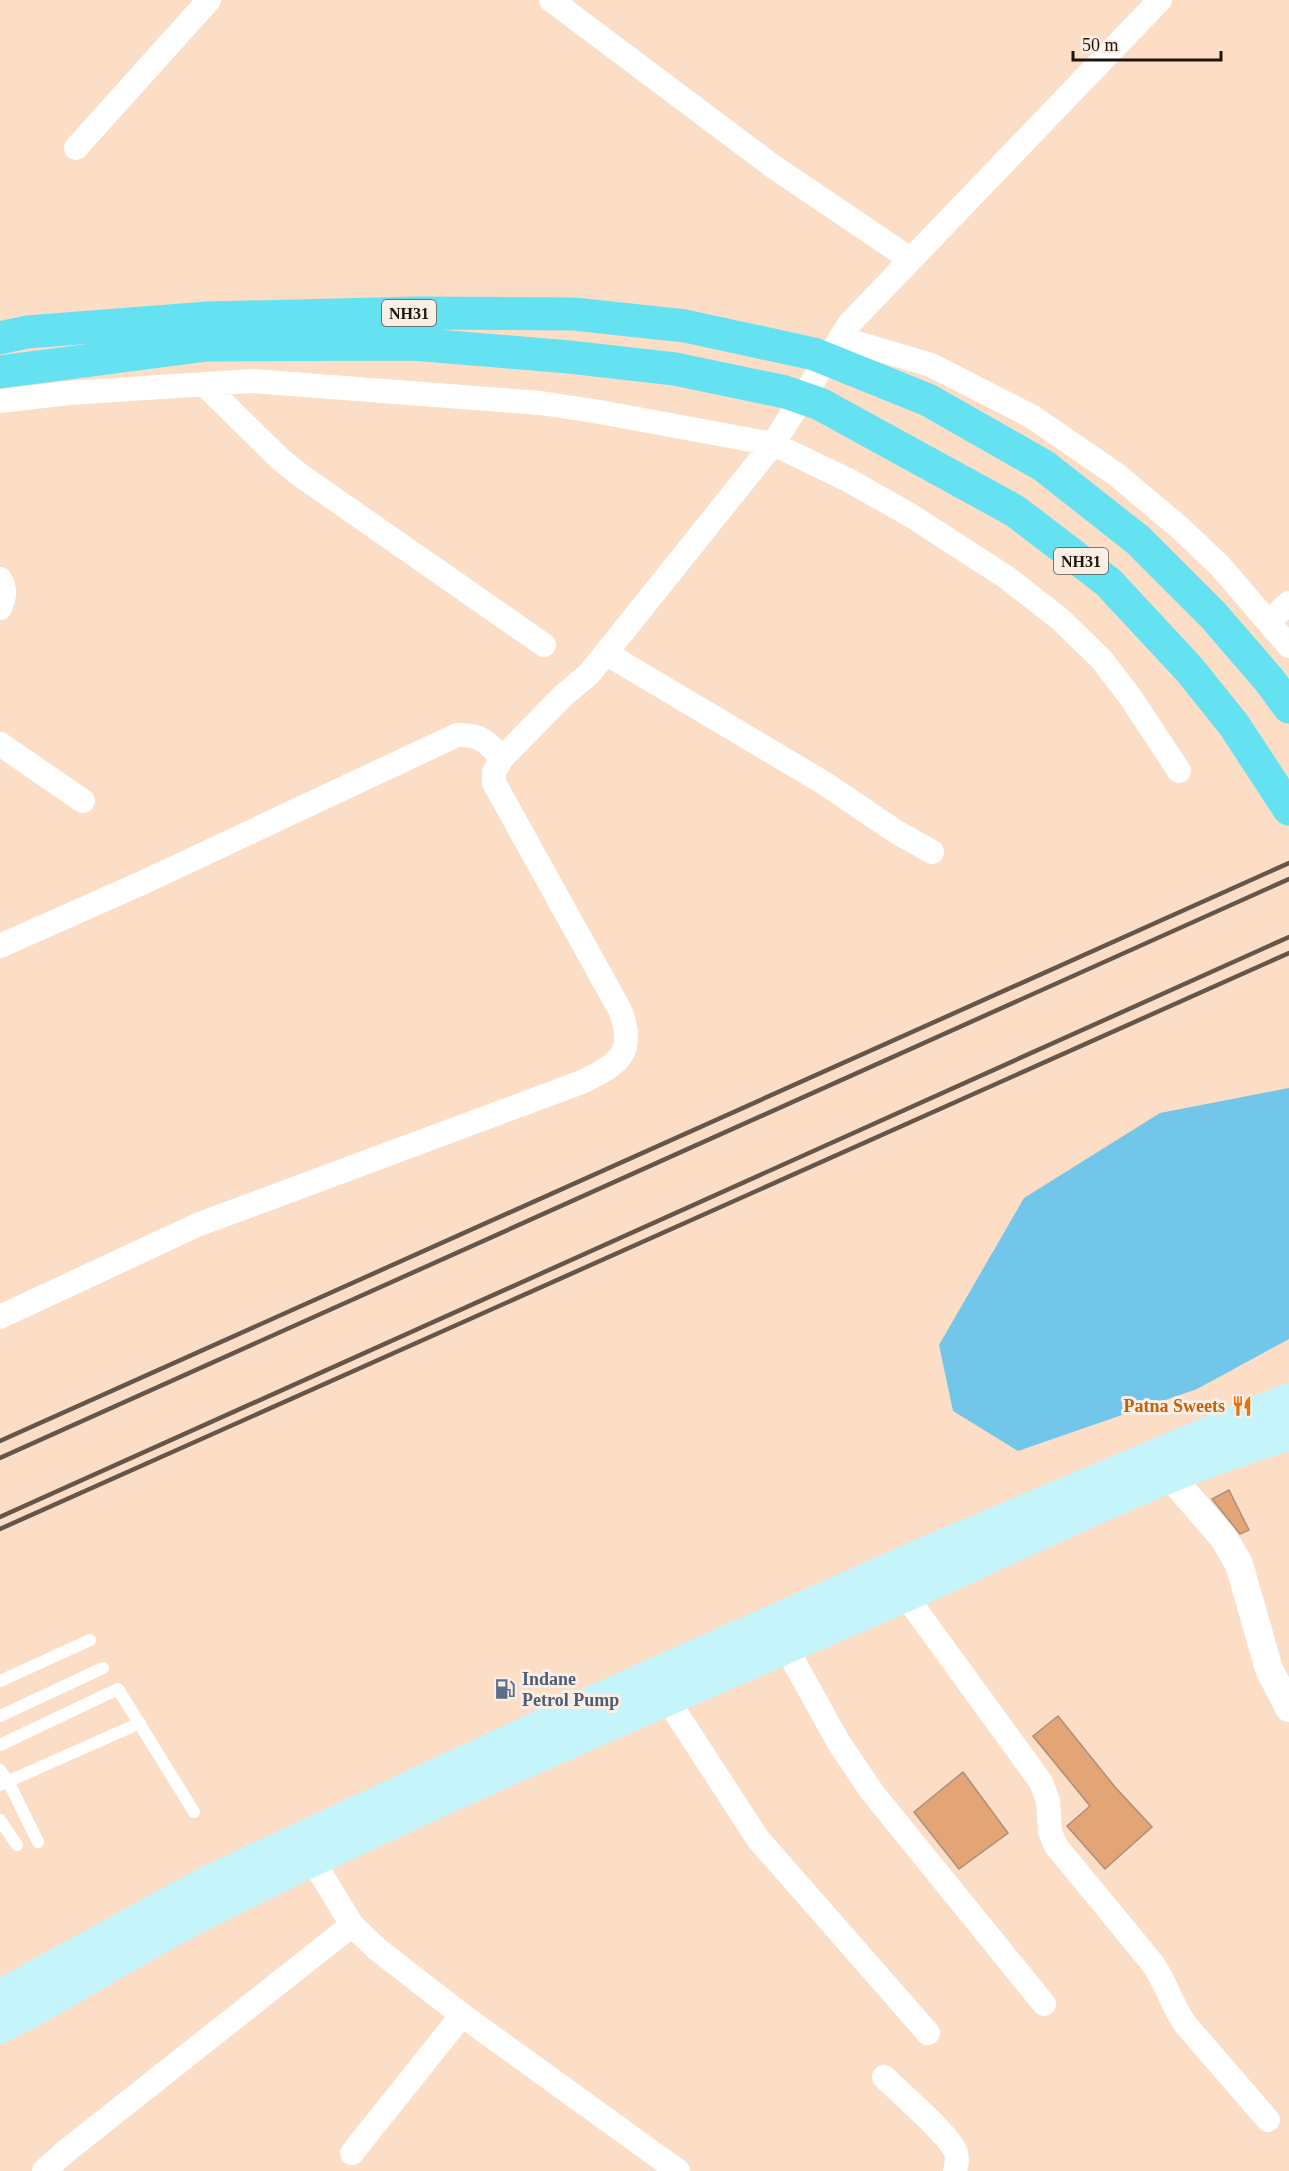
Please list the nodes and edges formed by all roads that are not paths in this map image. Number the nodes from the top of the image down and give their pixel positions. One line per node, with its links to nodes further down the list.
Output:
1 (209, 0): 4 (street)
2 (552, 0): 5 (street)
3 (1160, 0): 5 (street)
4 (76, 148)
5 (910, 259): 7 (street)
6 (1, 338): 7 (highway, NH31); 8 (highway, NH31)
7 (832, 352): 10 (street); 14 (street); 18 (highway, NH31)
8 (1, 382): 9 (street); 22 (highway, NH31)
9 (204, 384): 10 (street); 15 (street)
10 (773, 444): 17 (street); 21 (street)
11 (0, 579): 13 (street)
12 (1289, 603): 14 (street)
13 (0, 608)
14 (1269, 621): 16 (street)
15 (544, 645)
16 (1289, 646)
17 (607, 654): 20 (street); 24 (street)
18 (1289, 707)
19 (0, 744): 23 (street)
20 (502, 758): 25 (street); 26 (street)
21 (1179, 771)
22 (1284, 800)
23 (83, 801)
24 (932, 852)
25 (0, 946)
26 (0, 1317)
27 (1289, 1399): 40 (main road)
28 (1289, 1434): 29 (main road)
29 (1170, 1476): 30 (main road); 36 (street)
30 (905, 1595): 32 (main road); 55 (street)
31 (90, 1640): 34 (lane)
32 (785, 1647): 35 (main road); 50 (street)
33 (103, 1668): 37 (lane)
34 (0, 1681)
35 (667, 1699): 40 (main road); 53 (street)
36 (1289, 1708)
37 (0, 1716)
38 (140, 1723): 39 (lane); 42 (lane); 43 (lane)
39 (0, 1745)
40 (478, 1769): 47 (main road); 49 (main road)
41 (0, 1770): 42 (lane)
42 (4, 1783): 45 (lane)
43 (194, 1812)
44 (0, 1820): 46 (lane)
45 (38, 1842)
46 (17, 1845)
47 (313, 1861): 48 (street); 52 (main road)
48 (352, 1925): 51 (street); 57 (street)
49 (0, 1996)
50 (1044, 2004)
51 (462, 2015): 56 (street); 58 (street)
52 (0, 2028)
53 (928, 2033)
54 (884, 2078): 59 (street)
55 (1268, 2120)
56 (352, 2153)
57 (44, 2171)
58 (678, 2171)
59 (956, 2171)

